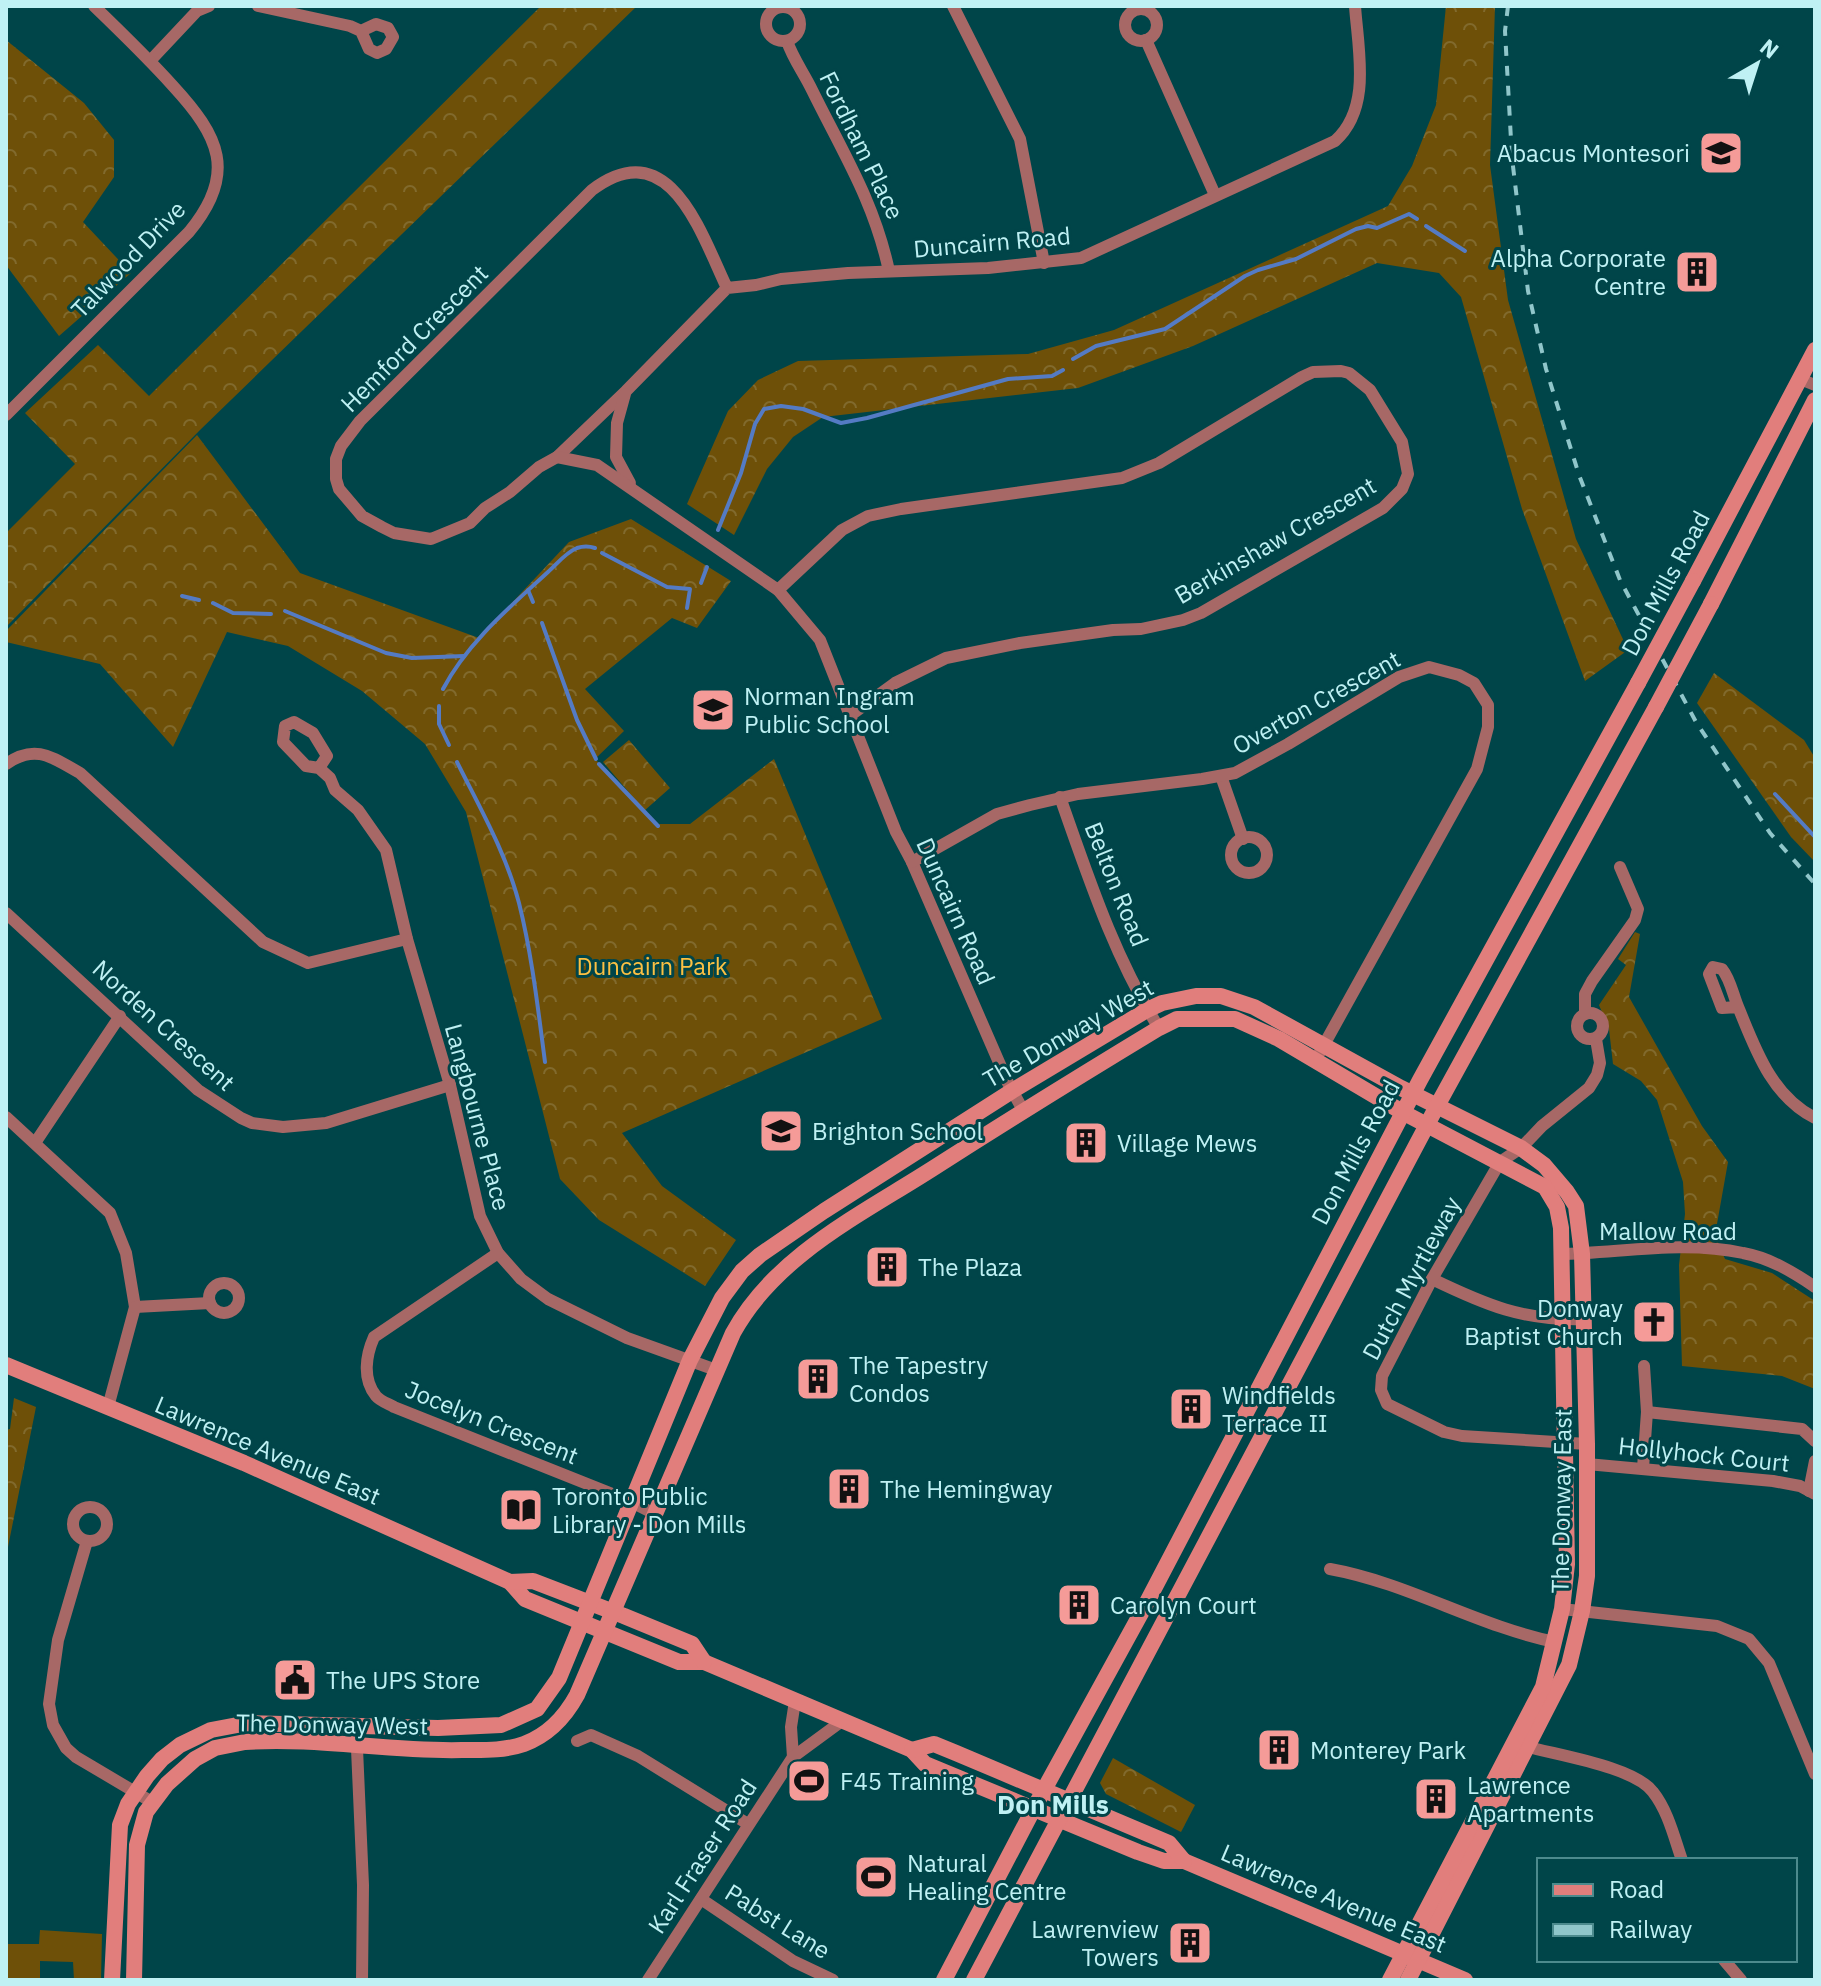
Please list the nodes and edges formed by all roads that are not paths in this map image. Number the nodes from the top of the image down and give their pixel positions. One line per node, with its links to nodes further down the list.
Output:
1 (94, 6): 9 (street, Talwood Drive)
2 (209, 6): 9 (street)
3 (258, 6): 6 (street)
4 (953, 6): 11 (street)
5 (1355, 6): 10 (street, Duncairn Road)
6 (361, 31)
7 (1146, 40): 10 (street)
8 (787, 41): 12 (street, Fordham Place)
9 (150, 61): 18 (street, Talwood Drive)
10 (1215, 195): 11 (street, Duncairn Road)
11 (1044, 263): 12 (street, Duncairn Road)
12 (889, 271): 13 (street, Duncairn Road)
13 (727, 288): 16 (street); 19 (street, Hemford Crescent)
14 (1815, 350): 15 (main road, Don Mills Road)
15 (1808, 382): 41 (main road, Don Mills Road, bridge)
16 (626, 391): 19 (street); 20 (street)
17 (1815, 400): 42 (main road, Don Mills Road, bridge)
18 (8, 409)
19 (557, 457): 20 (street, Duncairn Road)
20 (631, 486): 21 (street, Duncairn Road)
21 (778, 590): 22 (street, Duncairn Road); 22 (street, Berkinshaw Crescent)
22 (851, 715): 28 (street, Duncairn Road)
23 (6, 764): 31 (street)
24 (319, 768): 31 (street, Langbourne Place)
25 (1221, 776): 26 (street, Overton Crescent); 27 (street); 38 (street, Overton Crescent)
26 (1060, 797): 28 (street, Overton Crescent); 33 (street, Belton Road)
27 (1243, 839)
28 (912, 862): 40 (street, Duncairn Road)
29 (1620, 867): 34 (street)
30 (6, 913): 35 (street, Norden Crescent)
31 (407, 939): 39 (street, Langbourne Place)
32 (1738, 1007): 46 (street)
33 (1147, 1010): 36 (street, Belton Road); 38 (main road, The Donway West); 40 (main road, The Donway West)
34 (1585, 1014): 37 (street); 37 (street)
35 (120, 1016): 39 (street, Norden Crescent); 48 (street)
36 (1159, 1028): 38 (main road, The Donway West); 43 (main road, The Donway West)
37 (1596, 1039): 49 (street)
38 (1319, 1053): 41 (main road, The Donway West); 44 (main road, The Donway West)
39 (450, 1085): 52 (street, Langbourne Place)
40 (1012, 1091): 43 (street, Duncairn Road); 51 (main road, The Donway West)
41 (1413, 1094): 42 (main road, The Donway West); 44 (main road, Don Mills Road)
42 (1437, 1106): 47 (main road, Don Mills Road); 49 (main road, The Donway East)
43 (1024, 1112): 55 (main road, The Donway West)
44 (1404, 1113): 47 (main road, The Donway West); 101 (main road, Don Mills Road)
45 (6, 1117): 48 (street)
46 (1815, 1118)
47 (1428, 1125): 50 (main road, The Donway East); 103 (main road, Don Mills Road)
48 (35, 1143): 59 (street)
49 (1521, 1148): 50 (street); 54 (main road, The Donway East)
50 (1500, 1162): 53 (main road, The Donway East); 56 (street, Dutch Myrtleway)
51 (784, 1239): 55 (main road); 62 (main road, The Donway West)
52 (498, 1253): 62 (street, Langbourne Place); 75 (street, Jocelyn Crescent)
53 (1560, 1254): 54 (street, Mallow Road); 61 (main road, The Donway East)
54 (1582, 1254): 57 (street, Mallow Road); 60 (main road, The Donway East)
55 (798, 1258): 65 (main road, The Donway West)
56 (1432, 1279): 61 (street); 69 (street, Dutch Myrtleway)
57 (1815, 1287)
58 (210, 1303): 59 (street)
59 (135, 1307): 66 (street)
60 (1584, 1319): 61 (street); 70 (main road, The Donway East)
61 (1563, 1320): 69 (main road, The Donway East)
62 (690, 1360): 65 (street, Langbourne Place); 75 (main road, The Donway West)
63 (6, 1365): 66 (main road, Lawrence Avenue East)
64 (1644, 1366): 67 (street)
65 (716, 1370): 76 (main road, The Donway West)
66 (108, 1407): 79 (main road, Lawrence Avenue East)
67 (1647, 1412): 68 (street); 73 (street)
68 (1815, 1441)
69 (1566, 1444): 70 (street, Dutch Myrtleway); 81 (main road, The Donway East)
70 (1587, 1444): 72 (main road, The Donway East)
71 (1815, 1461): 74 (street)
72 (1587, 1464): 73 (street, Hollyhock Court); 83 (main road, The Donway East)
73 (1643, 1468): 74 (street, Hollyhock Court)
74 (1812, 1493)
75 (632, 1503): 76 (street, Jocelyn Crescent); 80 (main road, The Donway West)
76 (655, 1514): 82 (main road, The Donway West)
77 (87, 1541): 102 (street)
78 (1330, 1569): 86 (street)
79 (510, 1582): 80 (main road, Lawrence Avenue East); 84 (main road, Lawrence Avenue East)
80 (589, 1602): 82 (main road, Lawrence Avenue East); 84 (main road, The Donway West)
81 (1562, 1609): 83 (street); 86 (main road, The Donway East)
82 (612, 1611): 85 (main road, The Donway West); 87 (main road, Lawrence Avenue East)
83 (1582, 1611): 94 (main road, The Donway East); 100 (street)
84 (581, 1622): 85 (main road, Lawrence Avenue East); 91 (main road, The Donway West)
85 (604, 1631): 87 (main road, Lawrence Avenue East); 97 (main road, The Donway West)
86 (1555, 1642): 94 (main road, The Donway East)
87 (704, 1662): 88 (main road, Lawrence Avenue East)
88 (795, 1701): 89 (main road, Lawrence Avenue East); 98 (street)
89 (842, 1721): 96 (main road, Lawrence Avenue East); 98 (street, Karl Fraser Road)
90 (356, 1726): 91 (main road, The Donway West); 93 (main road, The Donway West); 95 (street)
91 (438, 1728): 97 (main road)
92 (577, 1741): 107 (street)
93 (180, 1745): 99 (main road); 102 (main road, The Donway West)
94 (1522, 1745): 108 (street); 113 (main road, The Donway East)
95 (357, 1746): 97 (main road, The Donway West); 99 (main road, The Donway West); 117 (street)
96 (912, 1750): 101 (main road, Lawrence Avenue East); 105 (main road, Lawrence Avenue East)
97 (438, 1751)
98 (793, 1757): 107 (street, Karl Fraser Road)
99 (195, 1759): 104 (main road, The Donway West)
100 (1815, 1774)
101 (1044, 1790): 103 (main road, Lawrence Avenue East); 105 (main road, Don Mills Road)
102 (135, 1792): 104 (street); 111 (main road, The Donway West)
103 (1070, 1801): 106 (main road, Don Mills Road); 109 (main road, Lawrence Avenue East)
104 (152, 1802): 112 (main road, The Donway West)
105 (1034, 1808): 106 (main road, Lawrence Avenue East); 120 (main road, Don Mills Road)
106 (1060, 1819): 109 (main road, Lawrence Avenue East); 121 (main road, Don Mills Road)
107 (748, 1824): 110 (street, Karl Fraser Road)
108 (1681, 1858)
109 (1184, 1861): 113 (main road, Lawrence Avenue East)
110 (701, 1899): 118 (street, Karl Fraser Road); 119 (street, Pabst Lane)
111 (112, 1928): 112 (main road); 115 (main road, The Donway West)
112 (136, 1928): 116 (main road, The Donway West)
113 (1412, 1957): 122 (main road, The Donway East); 123 (main road, The Donway East); 124 (main road, Lawrence Avenue East)
114 (1726, 1962): 125 (street)
115 (112, 1980)
116 (134, 1980)
117 (362, 1980)
118 (648, 1980)
119 (833, 1980)
120 (944, 1980)
121 (974, 1980)
122 (1390, 1980)
123 (1408, 1980)
124 (1465, 1980)
125 (1741, 1980)

